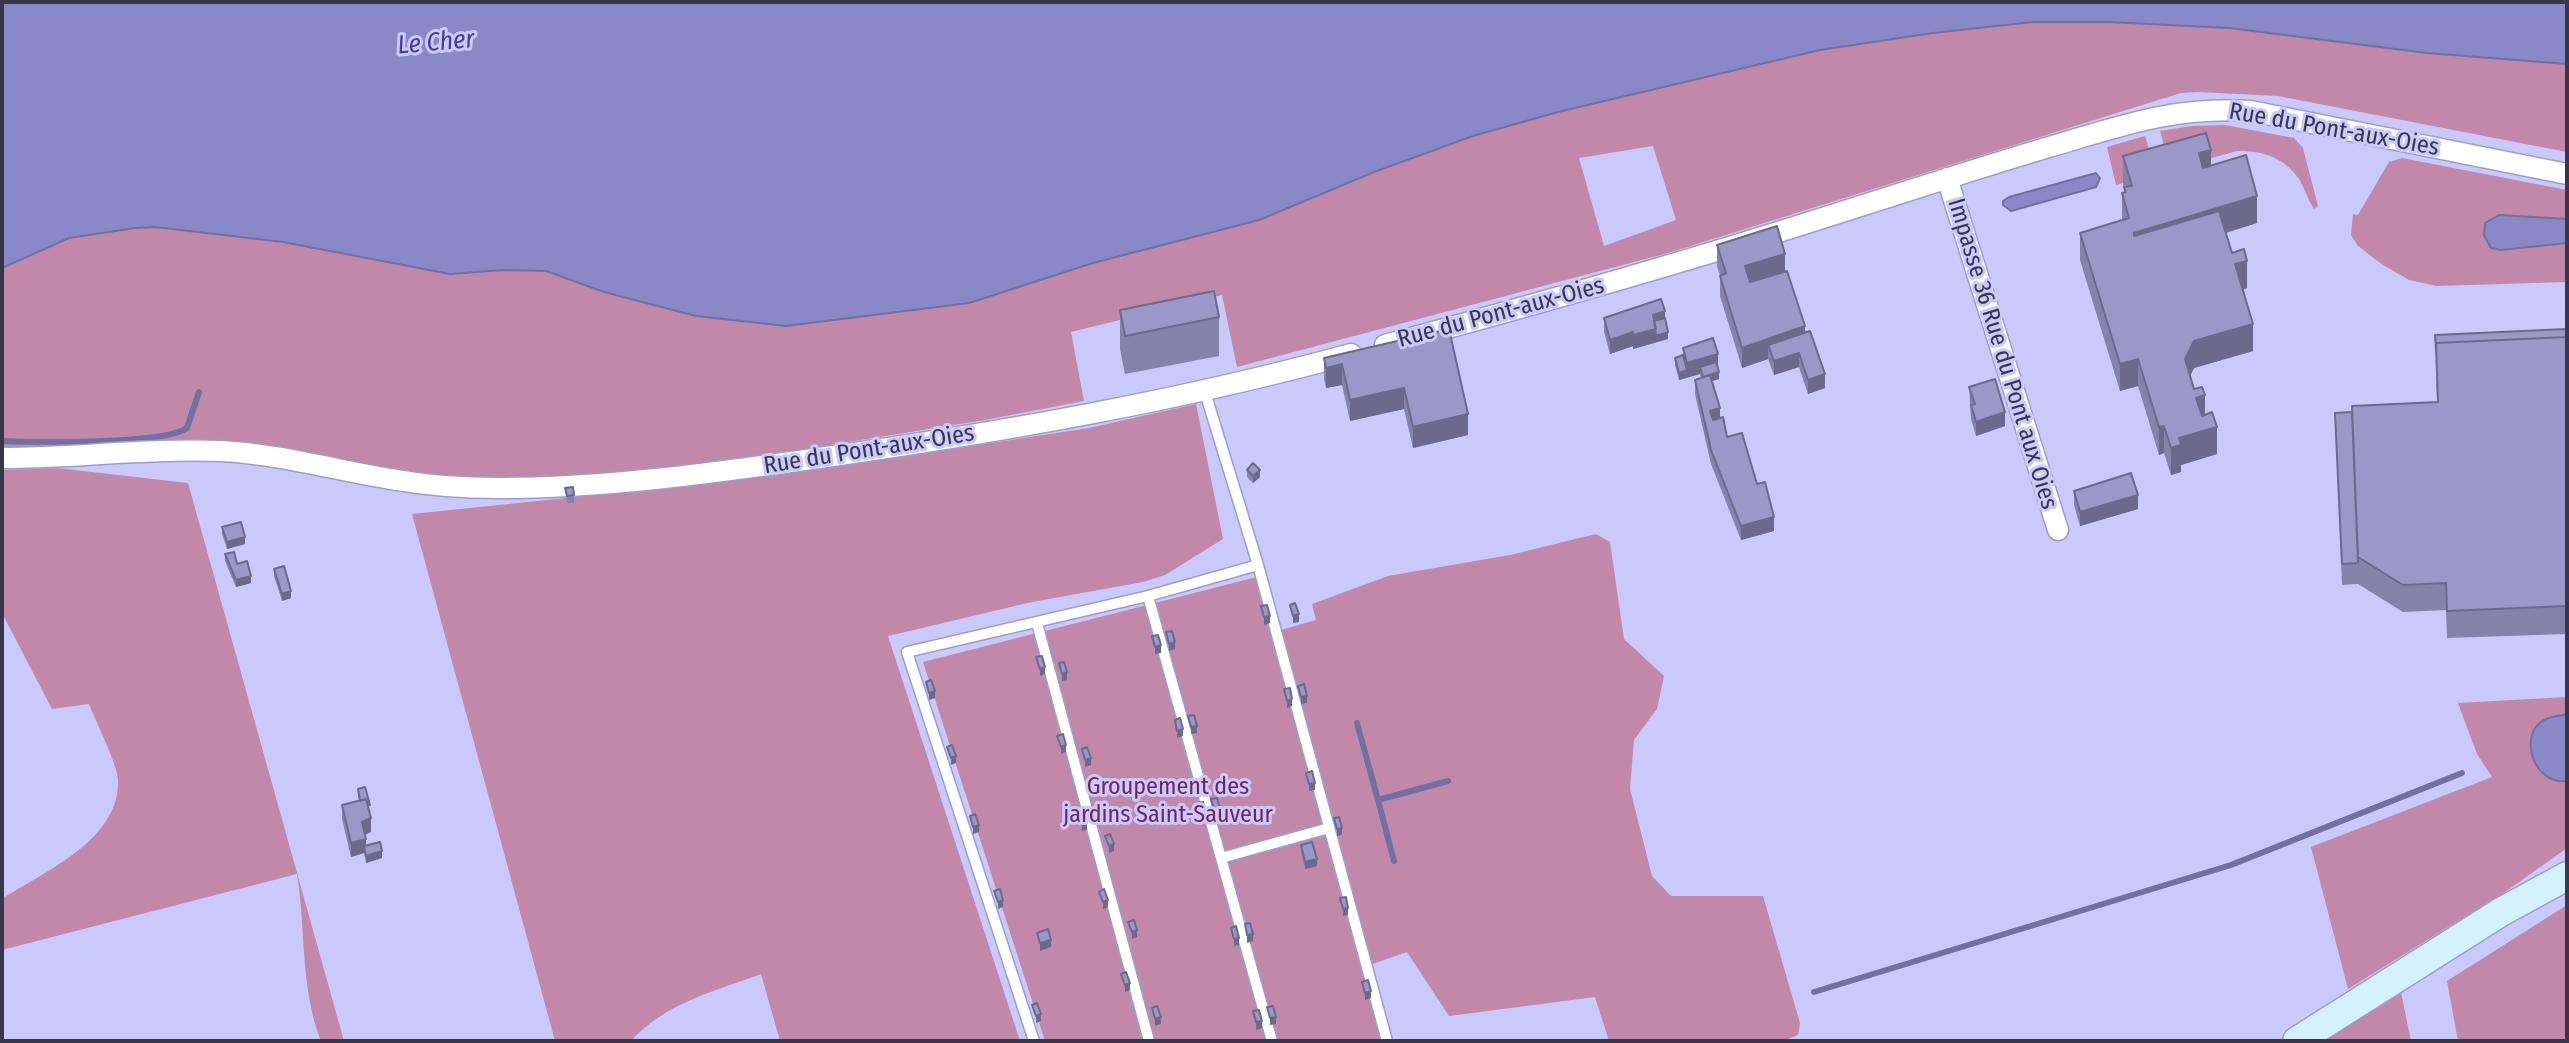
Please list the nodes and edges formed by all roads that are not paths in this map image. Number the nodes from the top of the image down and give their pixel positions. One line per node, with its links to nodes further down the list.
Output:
1 (2567, 174): 2 (street, Rue du Pont-aux-Oies)
2 (1947, 178): 3 (street, Rue du Pont-aux-Oies); 5 (street, Impasse 36 Rue du Pont aux Oies)
3 (1204, 389): 4 (street, Rue du Pont-aux-Oies); 6 (lane)
4 (2, 458)
5 (2058, 530)
6 (1258, 565): 7 (lane); 9 (lane)
7 (1148, 596): 8 (lane); 10 (lane)
8 (1037, 623): 14 (lane); 15 (lane)
9 (1329, 828): 10 (lane); 17 (lane)
10 (1221, 858): 16 (lane)
11 (2567, 860): 13 (main road)
12 (2567, 876): 13 (main road)
13 (2501, 912): 18 (main road)
14 (1034, 1041)
15 (1149, 1041)
16 (1272, 1041)
17 (1387, 1041)
18 (2297, 1041)

